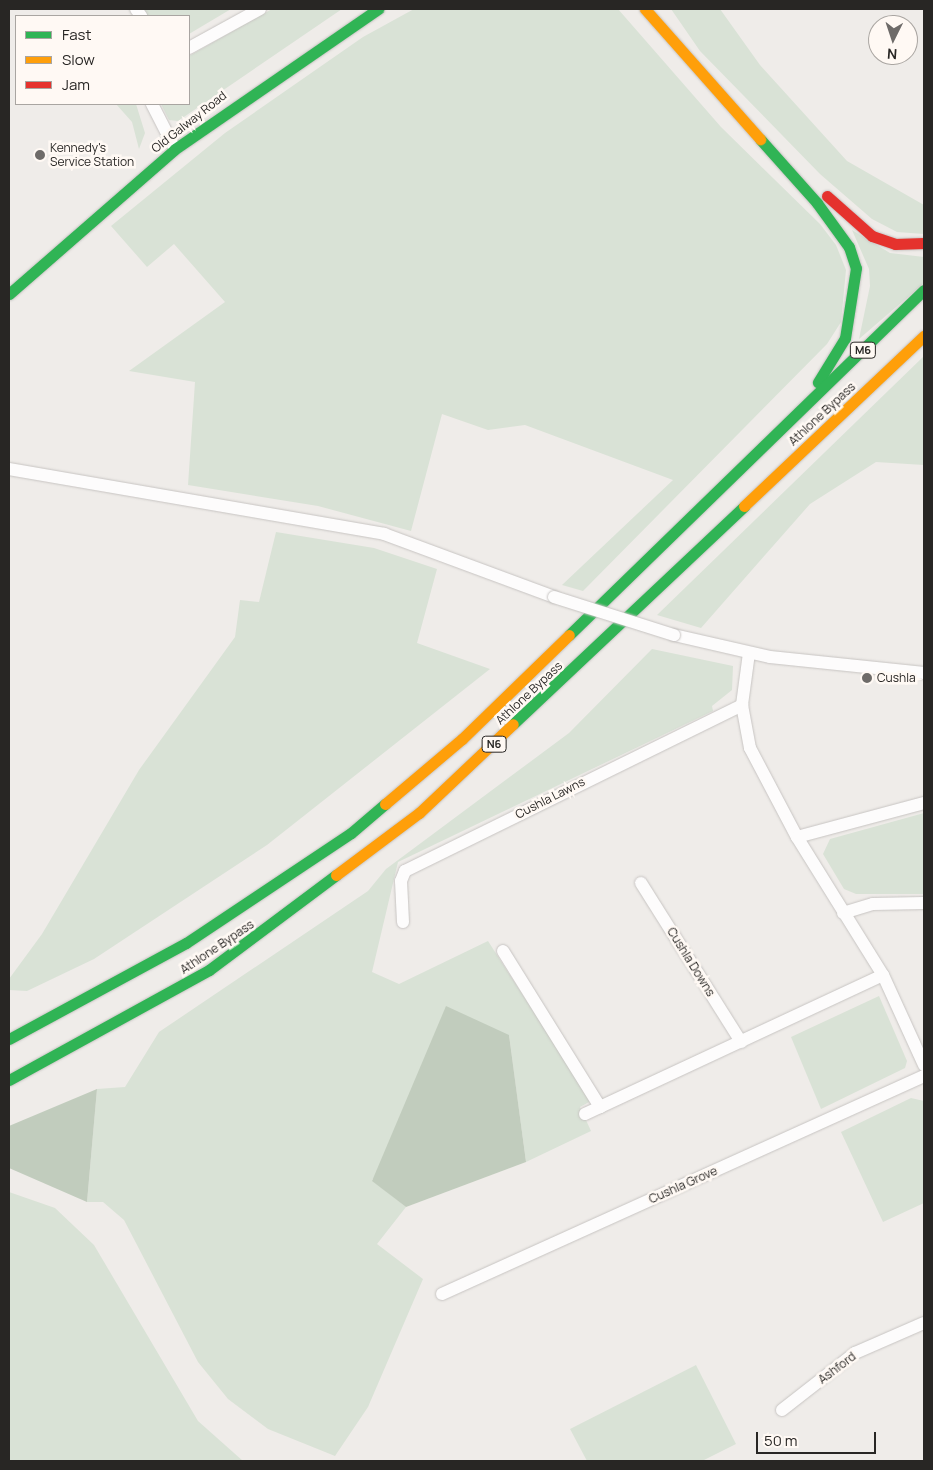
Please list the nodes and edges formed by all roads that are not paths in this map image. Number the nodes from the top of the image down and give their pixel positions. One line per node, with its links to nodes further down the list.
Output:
1 (258, 9): 5 (street)
2 (378, 9): 7 (main road, Old Galway Road)
3 (645, 9): 12 (main road)
4 (664, 9): 8 (main road)
5 (190, 47)
6 (153, 105): 7 (street)
7 (175, 149): 10 (main road, Old Galway Road)
8 (924, 243)
9 (924, 290): 12 (main road, M6)
10 (9, 294)
11 (924, 336): 29 (main road, Athlone Bypass / N6)
12 (802, 409): 25 (main road, Athlone Bypass / N6)
13 (9, 469): 14 (street, bridge)
14 (749, 653): 15 (street); 16 (street)
15 (924, 673)
16 (742, 704): 18 (street); 22 (street, Cushla Lawns)
17 (924, 803): 18 (street)
18 (797, 837): 21 (street)
19 (642, 883): 26 (street, Cushla Downs)
20 (924, 903): 21 (street)
21 (843, 913): 24 (street)
22 (403, 922)
23 (503, 951): 30 (street)
24 (883, 975): 26 (street); 27 (street)
25 (9, 1039)
26 (741, 1042): 30 (street)
27 (924, 1065)
28 (924, 1076): 32 (street, Cushla Grove)
29 (9, 1080)
30 (600, 1107): 31 (street)
31 (585, 1114)
32 (442, 1294)
33 (924, 1323): 34 (street, Ashford)
34 (782, 1410)

